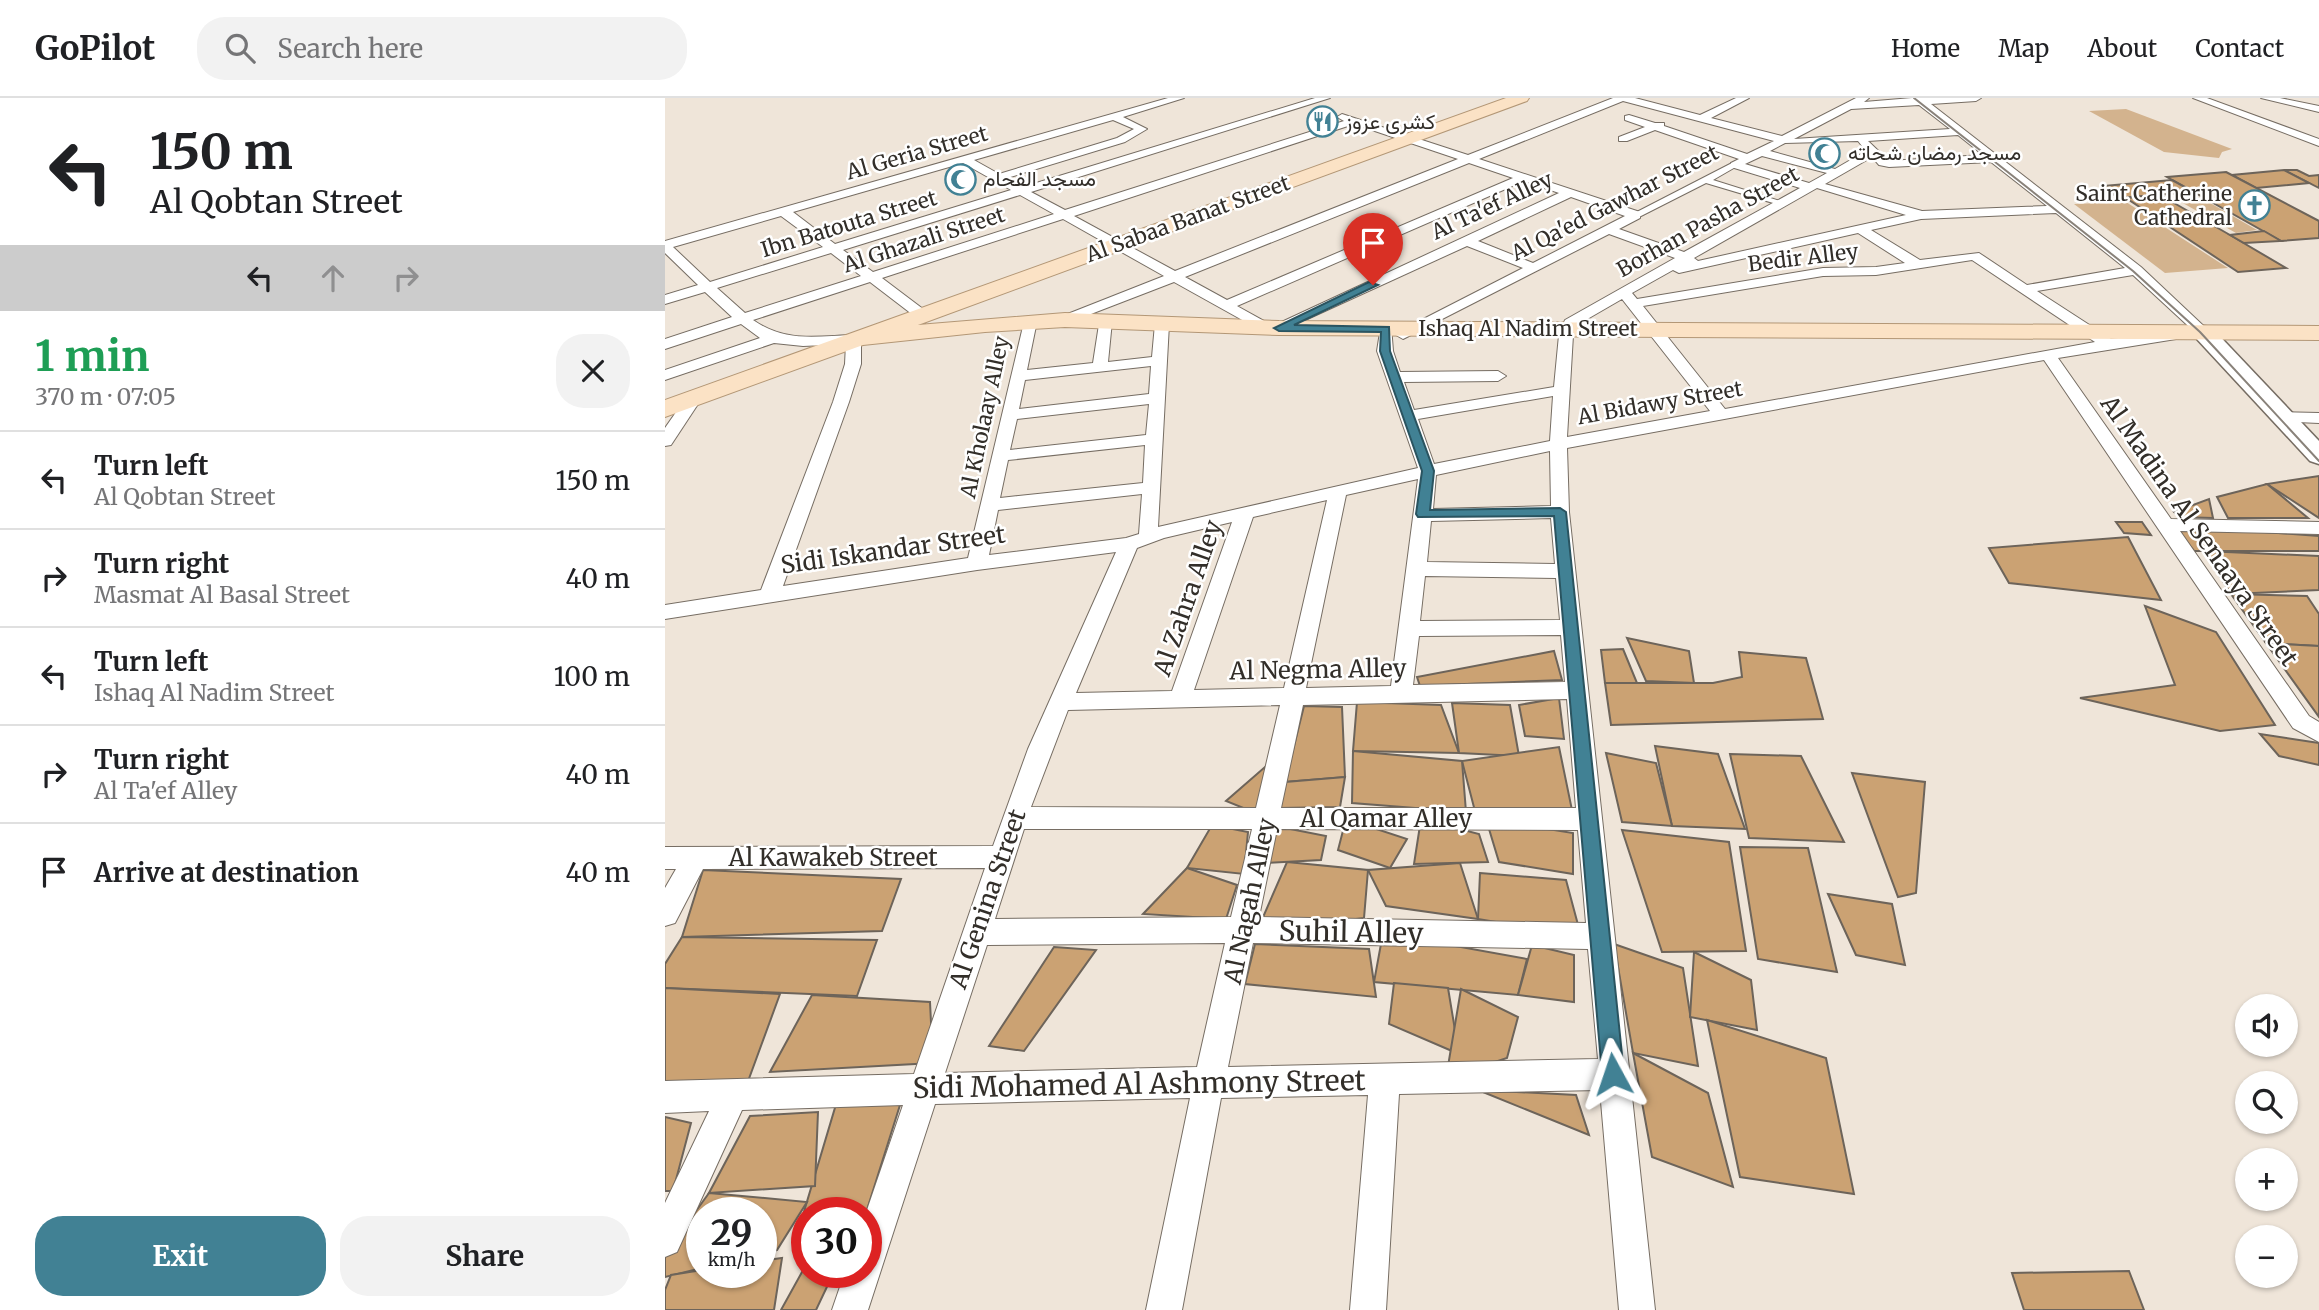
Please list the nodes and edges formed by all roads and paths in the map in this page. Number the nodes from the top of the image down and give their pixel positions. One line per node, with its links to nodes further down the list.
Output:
1 (1179, 98): 18 (street, Al Geria Street)
2 (1286, 98): 13 (street)
3 (1325, 98): 13 (street, Ibn Batouta Street)
4 (1521, 98): 26 (main road, Al Sabaa Banat Street)
5 (1623, 98): 17 (street); 35 (street)
6 (1744, 98): 14 (street)
7 (1864, 98): 15 (street, Al Qa'ed Gawhar Street)
8 (1976, 98): 11 (street)
9 (2198, 98): 22 (street)
10 (2266, 98): 16 (street)
11 (1918, 100): 15 (street); 24 (street)
12 (1716, 102): 14 (street)
13 (1304, 104): 21 (street); 42 (street, Ibn Batouta Street)
14 (1729, 105): 20 (street)
15 (1850, 106): 28 (street, Al Qa'ed Gawhar Street)
16 (2319, 109)
17 (1686, 115): 20 (street); 23 (street)
18 (1114, 117): 34 (street, Al Geria Street); 39 (street)
19 (1629, 118): 23 (street)
20 (1700, 119): 28 (street)
21 (1354, 121): 26 (street); 47 (street, Al Ghazali Street)
22 (2309, 126): 29 (street)
23 (1655, 127): 27 (street); 32 (street)
24 (1959, 132): 25 (street); 33 (street)
25 (1858, 138): 28 (street); 31 (street)
26 (1409, 139): 35 (street); 53 (main road, Al Sabaa Banat Street)
27 (1623, 139)
28 (1783, 141): 30 (street, Al Qa'ed Gawhar Street)
29 (2319, 144)
30 (1761, 152): 32 (street, Al Qa'ed Gawhar Street); 37 (street)
31 (1873, 152): 33 (street); 37 (street, Borhan Pasha Street)
32 (1748, 158): 36 (street, Al Qa'ed Gawhar Street)
33 (1994, 158): 45 (street)
34 (964, 159): 39 (street); 46 (street, Al Geria Street)
35 (1470, 159): 38 (street); 61 (street)
36 (1735, 165): 40 (street, Al Qa'ed Gawhar Street); 41 (street)
37 (1835, 172): 41 (street, Borhan Pasha Street)
38 (1524, 177): 43 (street); 69 (street)
39 (997, 178): 42 (street)
40 (1704, 180): 44 (street); 48 (street, Al Qa'ed Gawhar Street)
41 (1812, 186): 44 (street, Borhan Pasha Street); 49 (street)
42 (1021, 192): 47 (street); 55 (street, Ibn Batouta Street)
43 (1570, 193): 48 (street); 52 (street, Al Ta'ef Alley)
44 (1780, 204): 57 (street, Borhan Pasha Street)
45 (2060, 209): 49 (street); 60 (street)
46 (783, 211): 54 (street, Al Geria Street); 55 (street)
47 (1064, 215): 53 (street); 62 (street, Al Ghazali Street)
48 (1636, 215): 50 (street, Al Qa'ed Gawhar Street)
49 (1921, 215): 51 (street)
50 (1608, 229): 57 (street); 59 (street, Al Qa'ed Gawhar Street)
51 (1861, 229): 56 (street); 58 (street)
52 (1467, 241): 59 (street); 76 (street, Al Ta'ef Alley)
53 (1117, 244): 61 (street); 70 (main road, Al Sabaa Banat Street)
54 (665, 245): 63 (street)
55 (832, 248): 62 (street); 63 (street, Ibn Batouta Street)
56 (1807, 259): 57 (street); 58 (street, Bedir Alley); 64 (street, Bedir Alley)
57 (1691, 261): 64 (street); 66 (street, Borhan Pasha Street)
58 (1918, 265): 65 (street, Bedir Alley)
59 (1534, 268): 77 (street, Al Qa'ed Gawhar Street)
60 (2136, 270): 65 (street); 81 (street)
61 (1173, 276): 69 (street); 72 (street)
62 (871, 277): 70 (street); 71 (street, Al Ghazali Street)
63 (709, 286): 67 (street, Ibn Batouta Street); 71 (street)
64 (1724, 289): 68 (street, Bedir Alley)
65 (2027, 289): 80 (street)
66 (1623, 292): 68 (street); 78 (street, Borhan Pasha Street)
67 (665, 300)
68 (1633, 304): 79 (street)
69 (1227, 305): 76 (street)
70 (922, 315): 85 (main road, Al Sabaa Banat Street)
71 (742, 319): 84 (street); 86 (street, Al Ghazali Street)
72 (1065, 320): 73 (main road, Ishaq Al Nadim Street); 74 (main road, Ishaq Al Nadim Street)
73 (1030, 321): 85 (main road, Ishaq Al Nadim Street); 92 (street, Al Kholaay Alley)
74 (1105, 321): 75 (main road, Ishaq Al Nadim Street); 90 (street)
75 (1162, 324): 76 (main road, Ishaq Al Nadim Street); 89 (street, Al Genina Street)
76 (1273, 328): 83 (main road, Ishaq Al Nadim Street)
77 (1415, 329): 78 (main road, Ishaq Al Nadim Street); 83 (main road, Ishaq Al Nadim Street)
78 (1567, 330): 79 (main road, Ishaq Al Nadim Street); 95 (street)
79 (1656, 330): 80 (main road, Ishaq Al Nadim Street); 100 (street)
80 (2087, 331): 81 (main road, Ishaq Al Nadim Street); 87 (street)
81 (2203, 332): 82 (main road, Ishaq Al Nadim Street); 87 (street, Al Bidawy Street); 102 (main road)
82 (2319, 333)
83 (1385, 337): 94 (street)
84 (773, 338): 85 (street); 91 (street)
85 (855, 339): 96 (main road); 122 (street)
86 (665, 344)
87 (2108, 344): 88 (street, Al Bidawy Street)
88 (2048, 355): 100 (street, Al Bidawy Street); 116 (street, Al Madina Al Senaaya Street)
89 (1158, 361): 90 (street); 97 (street, Al Genina Street)
90 (1100, 368): 92 (street)
91 (665, 375)
92 (1018, 376): 99 (street, Al Kholaay Alley)
93 (1499, 376): 94 (street)
94 (1394, 377): 101 (street)
95 (1563, 390): 101 (street); 106 (street)
96 (694, 398): 98 (main road); 105 (street)
97 (1156, 398): 99 (street); 104 (street, Al Genina Street)
98 (665, 409)
99 (1010, 415): 107 (street, Al Kholaay Alley)
100 (1721, 415): 106 (street, Al Bidawy Street)
101 (1409, 416): 109 (street)
102 (2281, 417): 103 (street); 108 (main road)
103 (2319, 418)
104 (1154, 439): 107 (street); 110 (street, Al Genina Street)
105 (665, 441)
106 (1558, 444): 109 (street, Al Bidawy Street); 113 (street)
107 (1001, 456): 112 (street, Al Kholaay Alley)
108 (2319, 456)
109 (1428, 471): 111 (street, Al Bidawy Street); 114 (street)
110 (1151, 487): 112 (street); 118 (street, Al Genina Street)
111 (1338, 492): 115 (street, Al Bidawy Street); 128 (street, Al Nagah Alley)
112 (990, 505): 119 (street, Al Kholaay Alley)
113 (1560, 512): 114 (street); 121 (street)
114 (1423, 514): 120 (street)
115 (1244, 515): 118 (street, Al Bidawy Street); 129 (street, Al Zahra Alley)
116 (2164, 525): 117 (street); 131 (street, Al Madina Al Senaaya Street)
117 (2319, 527)
118 (1139, 540): 119 (street, Sidi Iskandar Street); 130 (street, Al Genina Street)
119 (977, 563): 122 (street, Sidi Iskandar Street)
120 (1416, 569): 121 (street); 125 (street)
121 (1565, 571): 124 (street)
122 (770, 594): 123 (street, Sidi Iskandar Street)
123 (665, 612)
124 (1571, 627): 125 (street); 126 (street)
125 (1409, 629): 127 (street)
126 (1576, 690): 127 (street, Al Negma Alley); 134 (street)
127 (1401, 694): 128 (street, Al Negma Alley)
128 (1292, 697): 129 (street, Al Negma Alley); 133 (street, Al Nagah Alley)
129 (1180, 699): 130 (street, Al Negma Alley)
130 (1060, 702): 132 (street, Al Genina Street)
131 (2316, 732)
132 (1015, 818): 133 (street, Al Qamar Alley); 135 (street, Al Genina Street)
133 (1268, 818): 134 (street, Al Qamar Alley); 139 (street, Al Nagah Alley)
134 (1590, 819): 141 (street)
135 (1000, 857): 137 (street, Al Kawakeb Street); 140 (street, Al Genina Street)
136 (665, 858): 137 (street, Al Kawakeb Street)
137 (697, 858): 138 (street)
138 (665, 914)
139 (1244, 930): 140 (street, Suhil Alley); 141 (street, Suhil Alley); 144 (street, Al Nagah Alley)
140 (975, 932): 145 (street, Al Genina Street)
141 (1601, 936): 142 (street)
142 (1613, 1074): 143 (street, Sidi Mohamed Al Ashmony Street); 154 (street)
143 (1385, 1079): 144 (street, Sidi Mohamed Al Ashmony Street); 153 (street)
144 (1209, 1082): 145 (street, Sidi Mohamed Al Ashmony Street); 152 (street, Al Nagah Alley)
145 (925, 1088): 146 (street, Sidi Mohamed Al Ashmony Street); 148 (street, Al Genina Street)
146 (733, 1095): 147 (street, Sidi Mohamed Al Ashmony Street); 149 (street)
147 (665, 1097)
148 (882, 1216)
149 (665, 1240)
150 (858, 1288): 151 (street)
151 (850, 1310)
152 (1164, 1310)
153 (1368, 1310)
154 (1637, 1310)

